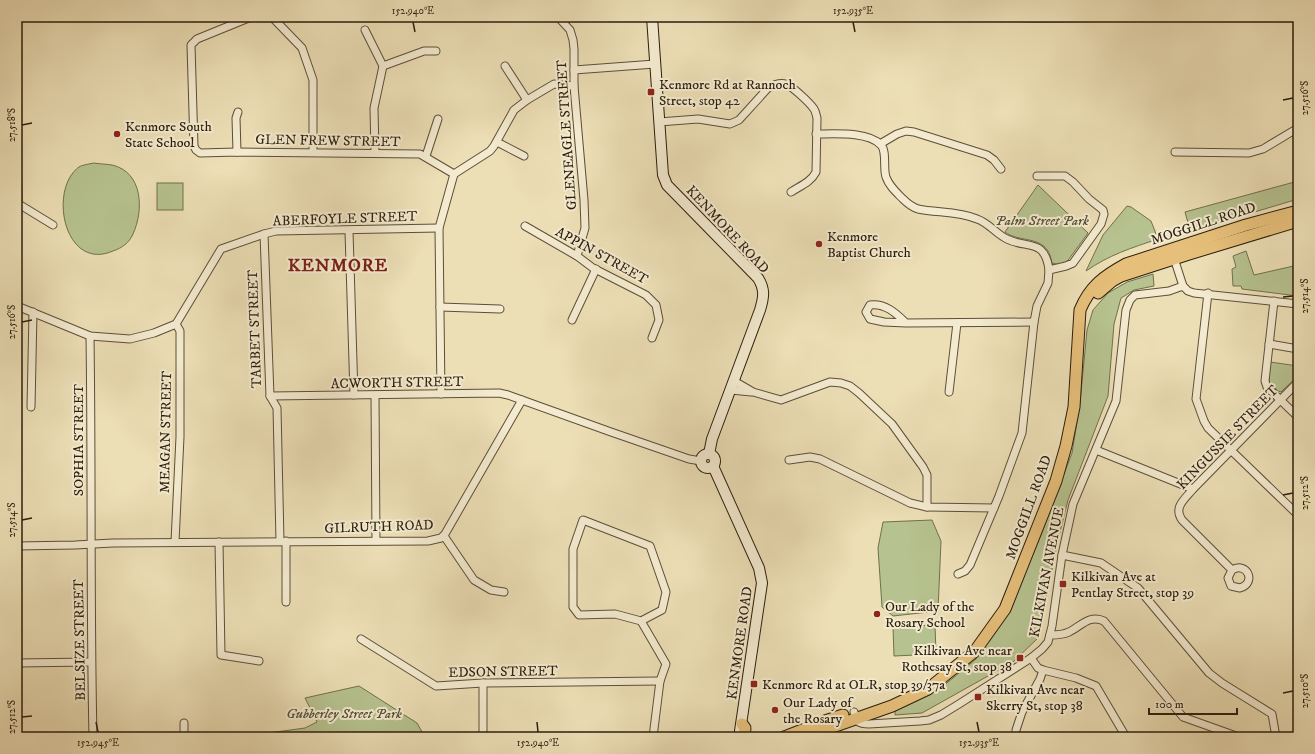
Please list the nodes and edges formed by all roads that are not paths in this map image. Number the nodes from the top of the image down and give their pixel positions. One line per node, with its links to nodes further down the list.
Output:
1 (251, 17): 26 (street, GLEN FREW STREET)
2 (272, 17): 27 (street)
3 (558, 17): 15 (street, GLENEAGLE STREET)
4 (652, 17): 12 (street, KENMORE ROAD)
5 (1002, 17): 8 (street)
6 (1165, 17): 7 (street); 9 (street)
7 (1169, 17)
8 (1035, 18): 9 (street)
9 (1101, 18)
10 (365, 30): 13 (street)
11 (436, 51): 13 (street)
12 (655, 64): 15 (street); 20 (street, KENMORE ROAD)
13 (383, 66): 29 (street)
14 (505, 66): 17 (street)
15 (574, 70): 16 (street, GLENEAGLE STREET)
16 (574, 86): 17 (street); 45 (street, GLENEAGLE STREET)
17 (527, 100): 24 (street)
18 (238, 112): 26 (street)
19 (438, 120): 30 (street)
20 (659, 122): 22 (street); 66 (street, KENMORE ROAD)
21 (1298, 128): 28 (street)
22 (816, 134): 25 (street); 35 (street)
23 (17, 140): 36 (street)
24 (497, 142): 31 (street); 33 (street)
25 (880, 144): 32 (street); 47 (street)
26 (237, 152): 27 (street, GLEN FREW STREET)
27 (313, 152): 29 (street, GLEN FREW STREET)
28 (1175, 152)
29 (375, 153): 30 (street, GLEN FREW STREET)
30 (426, 156): 33 (street, GLEN FREW STREET)
31 (524, 156)
32 (1001, 170)
33 (454, 174): 41 (street)
34 (1038, 176): 47 (street)
35 (791, 192)
36 (17, 203): 39 (street)
37 (1298, 210): 44 (main road, MOGGILL ROAD)
38 (1298, 221): 44 (main road, MOGGILL ROAD)
39 (53, 225)
40 (524, 226): 45 (street, APPIN STREET)
41 (439, 228): 42 (street, ABERFOYLE STREET); 53 (street)
42 (349, 231): 43 (street, ABERFOYLE STREET); 69 (street)
43 (264, 234): 60 (street, ABERFOYLE STREET); 71 (street, TARBET STREET)
44 (1172, 254): 48 (street); 108 (main road, MOGGILL ROAD)
45 (577, 256): 46 (street, APPIN STREET)
46 (596, 269): 56 (street); 62 (street, APPIN STREET)
47 (1049, 270): 57 (street)
48 (1183, 286): 49 (street); 76 (street, KILKIVAN AVENUE)
49 (1208, 293): 50 (street); 77 (street)
50 (1274, 301): 51 (street); 63 (street)
51 (1298, 304)
52 (17, 306): 55 (street)
53 (440, 307): 54 (street); 68 (street)
54 (500, 310)
55 (33, 312): 61 (street); 74 (street)
56 (572, 320)
57 (1034, 322): 59 (street); 84 (street)
58 (906, 323): 58 (street); 59 (street)
59 (957, 323): 67 (street)
60 (176, 324): 61 (street); 89 (street, MEAGAN STREET)
61 (90, 336): 91 (street, SOPHIA STREET)
62 (652, 338)
63 (1269, 344): 64 (street); 73 (street)
64 (1298, 349)
65 (1298, 382): 73 (street, KINGUSSIE STREET)
66 (733, 385): 78 (street, KENMORE ROAD); 83 (street)
67 (949, 392)
68 (441, 394): 70 (street, ACWORTH STREET); 72 (street, ACWORTH STREET)
69 (354, 395): 70 (street, ACWORTH STREET); 71 (street, ACWORTH STREET)
70 (375, 395): 88 (street)
71 (270, 396): 87 (street, TARBET STREET)
72 (522, 400): 80 (street); 86 (street, GILRUTH ROAD)
73 (1280, 400): 75 (street); 77 (street, KINGUSSIE STREET)
74 (31, 406)
75 (1298, 418)
76 (1096, 450): 82 (street); 93 (street, KILKIVAN AVENUE)
77 (1232, 450): 82 (street, KINGUSSIE STREET); 85 (street)
78 (709, 454): 80 (street); 81 (street)
79 (789, 460): 83 (street)
80 (701, 461): 81 (street)
81 (713, 466): 110 (street, KENMORE ROAD)
82 (1193, 490): 94 (street, KINGUSSIE STREET)
83 (927, 507): 84 (street)
84 (994, 508): 95 (street)
85 (1298, 515)
86 (444, 536): 88 (street, GILRUTH ROAD); 96 (street)
87 (283, 541): 88 (street, GILRUTH ROAD); 90 (street, GILRUTH ROAD); 97 (street, TARBET STREET)
88 (376, 541)
89 (175, 542): 90 (street, GILRUTH ROAD); 91 (street, GILRUTH ROAD)
90 (219, 542): 102 (street)
91 (91, 544): 92 (street, GILRUTH ROAD); 103 (street, BELSIZE STREET)
92 (17, 546)
93 (1062, 555): 99 (street, KILKIVAN AVENUE); 122 (street)
94 (1232, 570)
95 (958, 574)
96 (504, 592)
97 (286, 602)
98 (641, 621): 98 (street); 106 (street)
99 (1050, 635): 101 (street, KILKIVAN AVENUE); 121 (street)
100 (361, 639): 107 (street, EDSON STREET)
101 (1031, 658): 105 (street); 108 (street, KILKIVAN AVENUE)
102 (259, 660)
103 (91, 662): 104 (street); 112 (street, BELSIZE STREET)
104 (17, 663)
105 (1043, 670): 111 (street); 120 (street)
106 (660, 681): 107 (street, EDSON STREET); 115 (street)
107 (483, 683): 114 (street)
108 (855, 716): 118 (main road, MOGGILL ROAD); 119 (main road, MOGGILL ROAD)
109 (184, 723): 113 (street)
110 (742, 724): 116 (street, KENMORE ROAD); 117 (main road)
111 (1016, 730)
112 (93, 737)
113 (184, 737)
114 (483, 737)
115 (653, 737)
116 (740, 737)
117 (744, 737)
118 (784, 737)
119 (804, 737)
120 (1126, 737)
121 (1239, 737)
122 (1276, 737)

